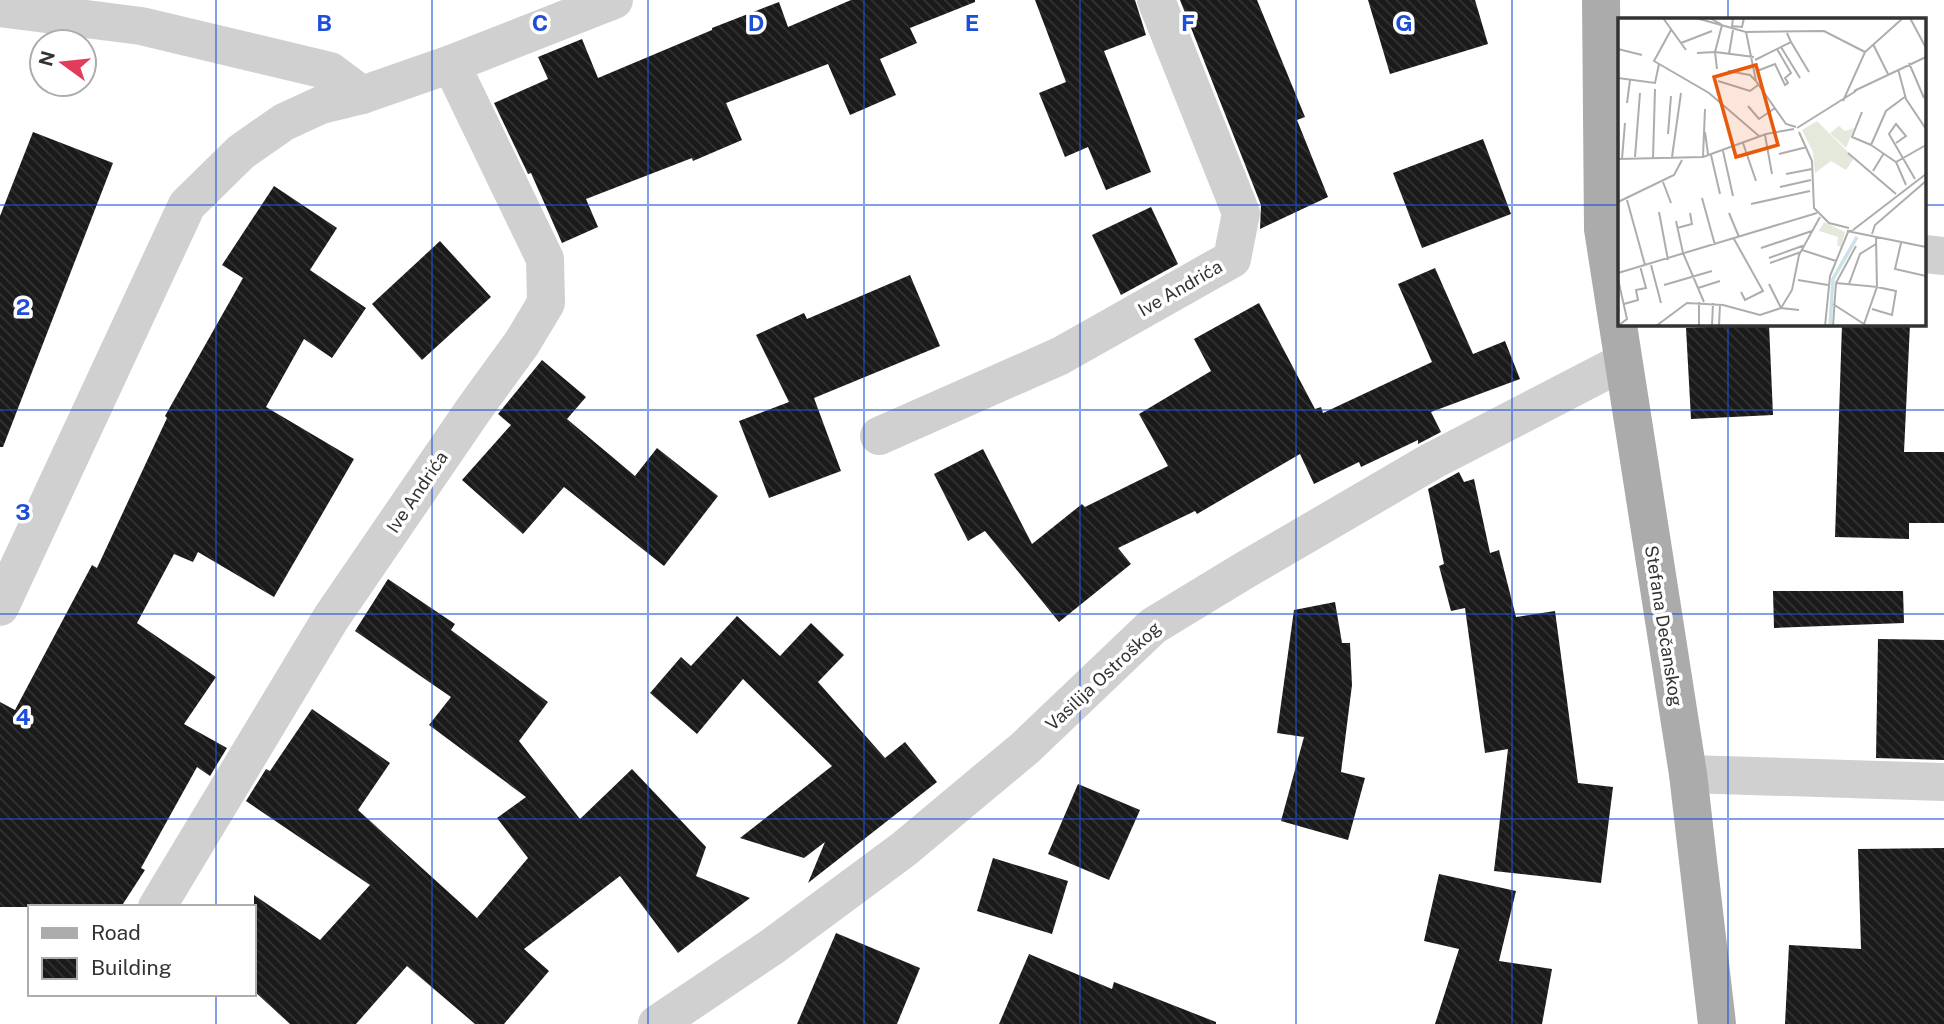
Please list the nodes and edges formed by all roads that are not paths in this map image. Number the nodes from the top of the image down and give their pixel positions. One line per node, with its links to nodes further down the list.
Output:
1 (614, 0): 6 (street)
2 (1156, 0): 14 (street, Ive Andrića)
3 (1601, 0): 8 (main road, Stefana Dečanskog)
4 (0, 8): 5 (street)
5 (141, 13): 7 (street)
6 (451, 64): 7 (street); 18 (street, Ive Andrića)
7 (362, 96): 15 (street)
8 (1612, 229): 11 (main road, Stefana Dečanskog)
9 (1926, 254): 10 (street)
10 (1944, 256)
11 (1618, 302)
12 (1620, 326): 13 (main road, Stefana Dečanskog)
13 (1623, 362): 16 (main road, Stefana Dečanskog); 19 (street, Vasilija Ostroškog)
14 (879, 436)
15 (0, 607)
16 (1688, 774): 17 (street); 20 (main road, Stefana Dečanskog)
17 (1944, 782)
18 (158, 905)
19 (657, 1024)
20 (1717, 1024)

